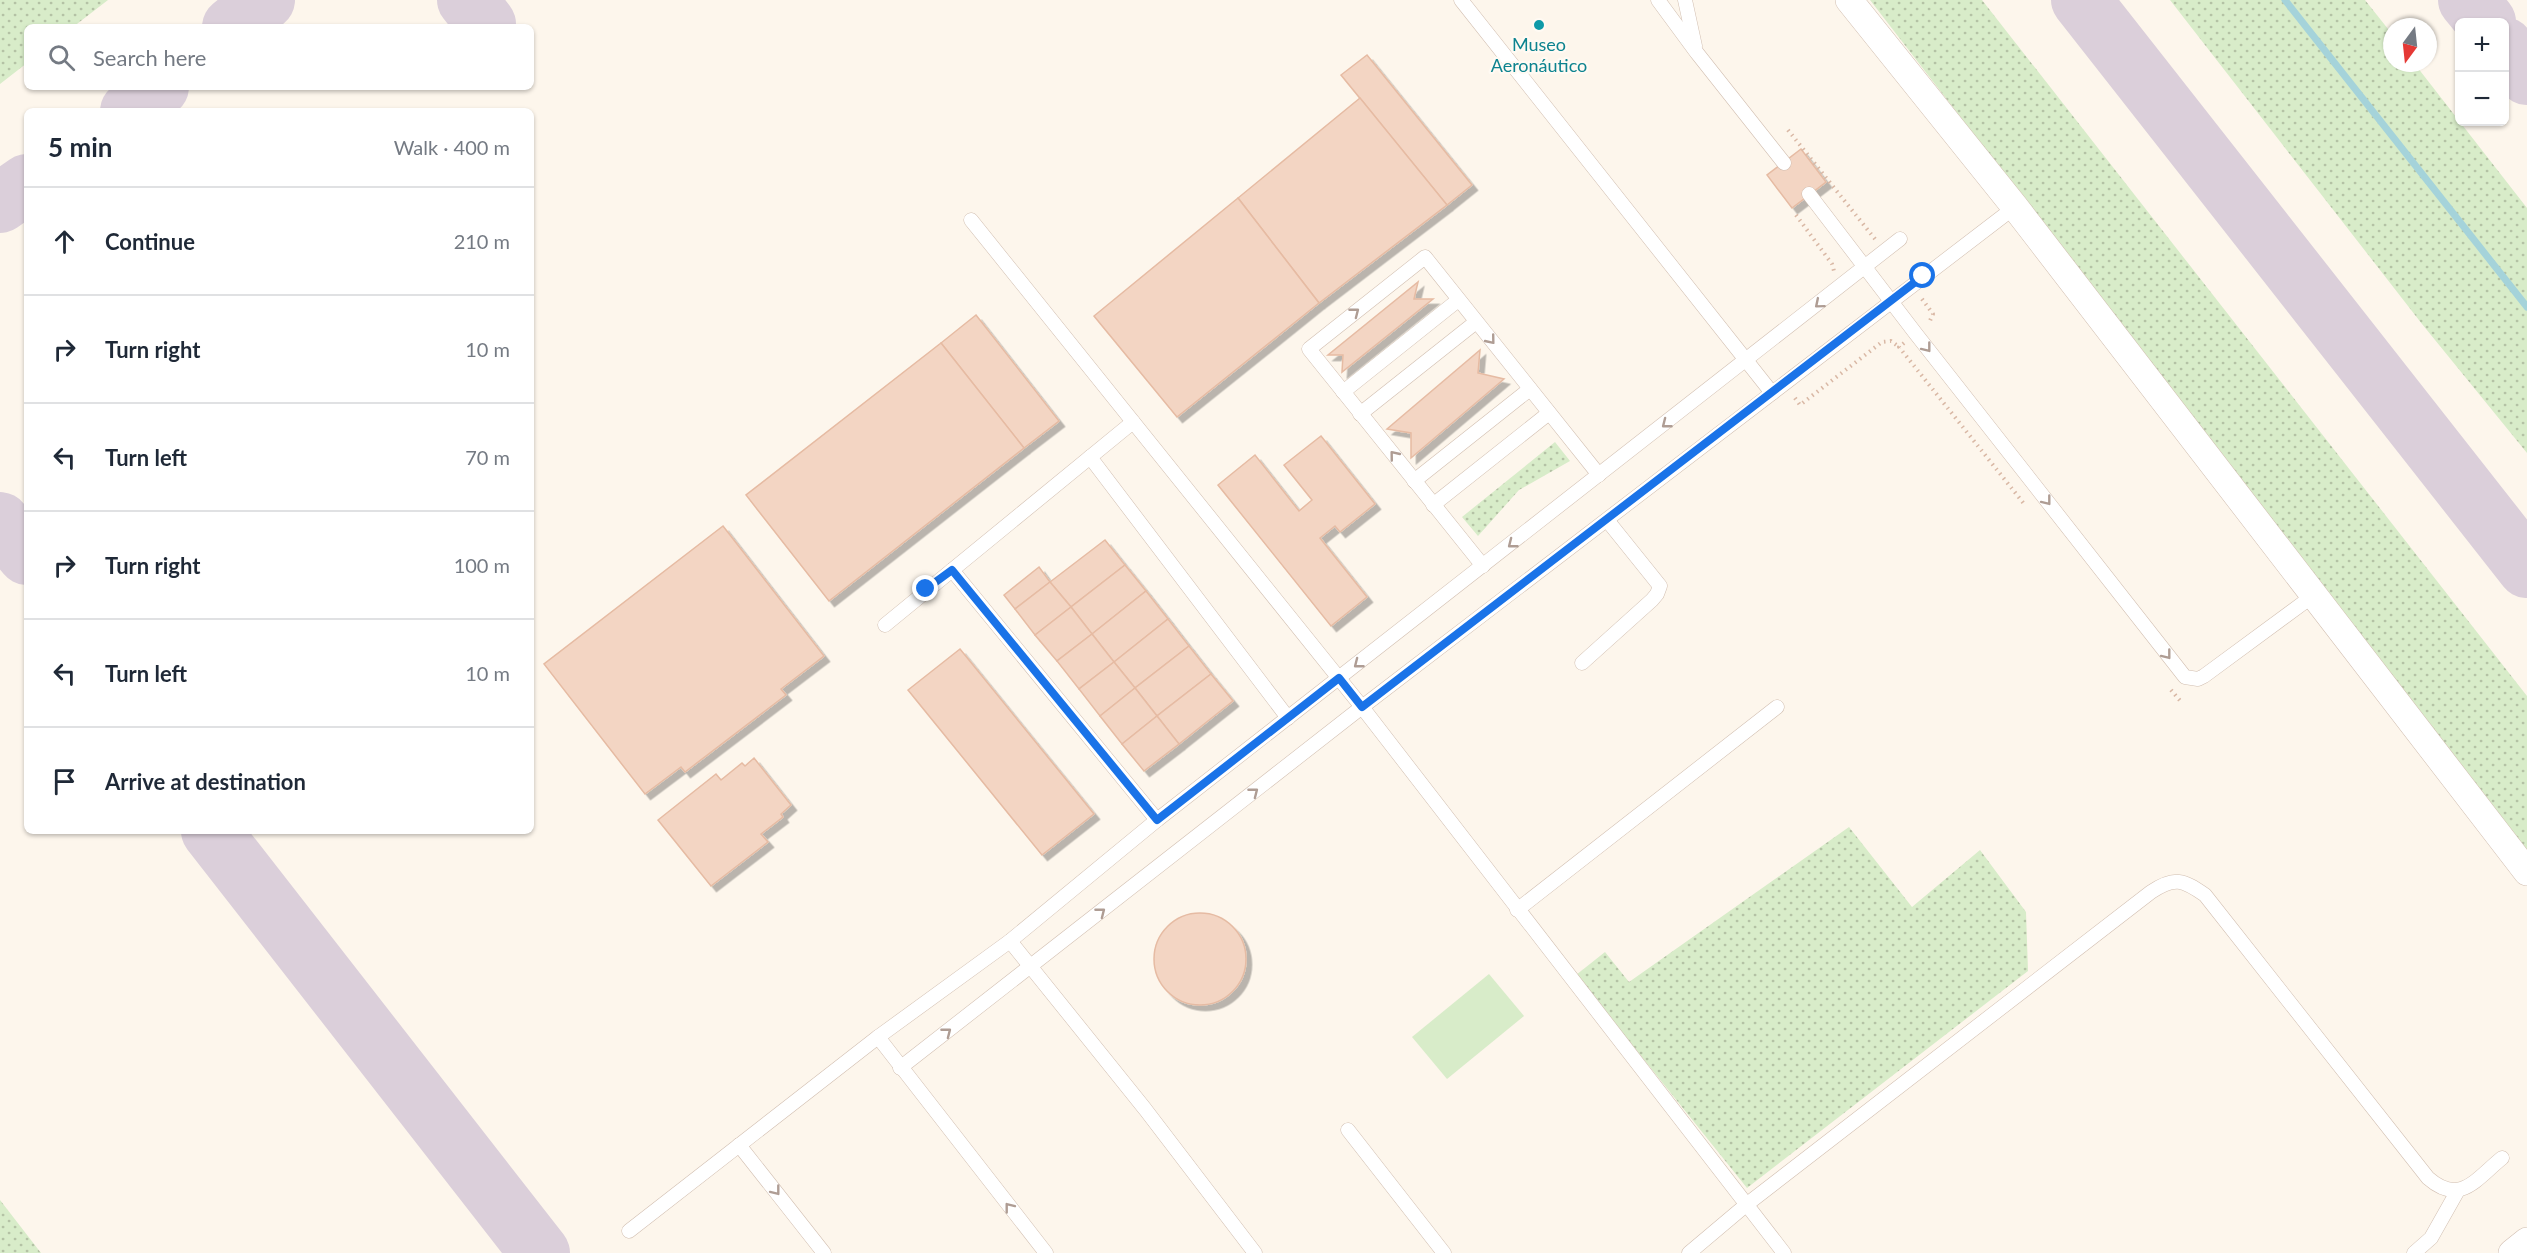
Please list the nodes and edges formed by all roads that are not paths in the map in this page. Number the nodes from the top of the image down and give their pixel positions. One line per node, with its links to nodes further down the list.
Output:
1 (1461, 0): 15 (lane)
2 (1658, 0): 5 (lane)
3 (1685, 0): 5 (lane)
4 (1849, 0): 8 (street)
5 (1697, 53): 6 (lane)
6 (1784, 163)
7 (1809, 194): 11 (lane)
8 (2015, 207): 13 (lane); 29 (street)
9 (971, 220): 21 (lane)
10 (1900, 239): 11 (lane)
11 (1864, 267): 13 (lane); 15 (lane, one-way to 15)
12 (1457, 300): 14 (lane); 17 (lane); 17 (lane, one-way to 12)
13 (1891, 302): 18 (lane); 29 (lane, one-way to 29)
14 (1476, 322): 16 (lane, one-way to 16); 20 (lane)
15 (1747, 360): 18 (lane); 23 (lane, one-way to 23)
16 (1530, 389): 19 (lane); 24 (lane)
17 (1343, 392): 20 (lane)
18 (1772, 393): 26 (lane)
19 (1549, 413): 23 (lane); 25 (lane)
20 (1360, 414): 24 (lane, one-way to 20)
21 (1133, 422): 22 (lane); 32 (lane)
22 (1090, 457): 28 (lane); 35 (lane)
23 (1599, 475): 27 (lane, one-way to 27)
24 (1414, 481): 25 (lane)
25 (1433, 505): 27 (lane)
26 (1607, 520): 31 (lane); 33 (lane)
27 (1483, 566): 32 (lane, one-way to 32)
28 (952, 570): 30 (lane); 36 (lane)
29 (2314, 595): 37 (street)
30 (885, 625)
31 (1582, 663)
32 (1339, 678): 33 (lane); 35 (lane)
33 (1362, 707): 38 (lane); 40 (lane, one-way to 33)
34 (1777, 707): 38 (lane)
35 (1288, 718): 36 (lane)
36 (1157, 820): 39 (lane)
37 (2527, 873)
38 (1517, 909): 47 (lane)
39 (1011, 940): 40 (lane); 41 (lane)
40 (1032, 967): 42 (lane, one-way to 40); 52 (lane)
41 (878, 1037): 42 (lane); 44 (lane)
42 (900, 1068): 51 (lane, one-way to 42)
43 (1348, 1130): 53 (lane)
44 (740, 1145): 48 (lane); 50 (lane, one-way to 50)
45 (2502, 1158): 46 (lane)
46 (2457, 1192): 47 (lane); 56 (lane)
47 (1746, 1205): 54 (lane); 55 (lane)
48 (629, 1231)
49 (2527, 1241): 57 (street)
50 (824, 1253)
51 (1046, 1253)
52 (1255, 1253)
53 (1444, 1253)
54 (1689, 1253)
55 (1784, 1253)
56 (2414, 1253)
57 (2512, 1253)

